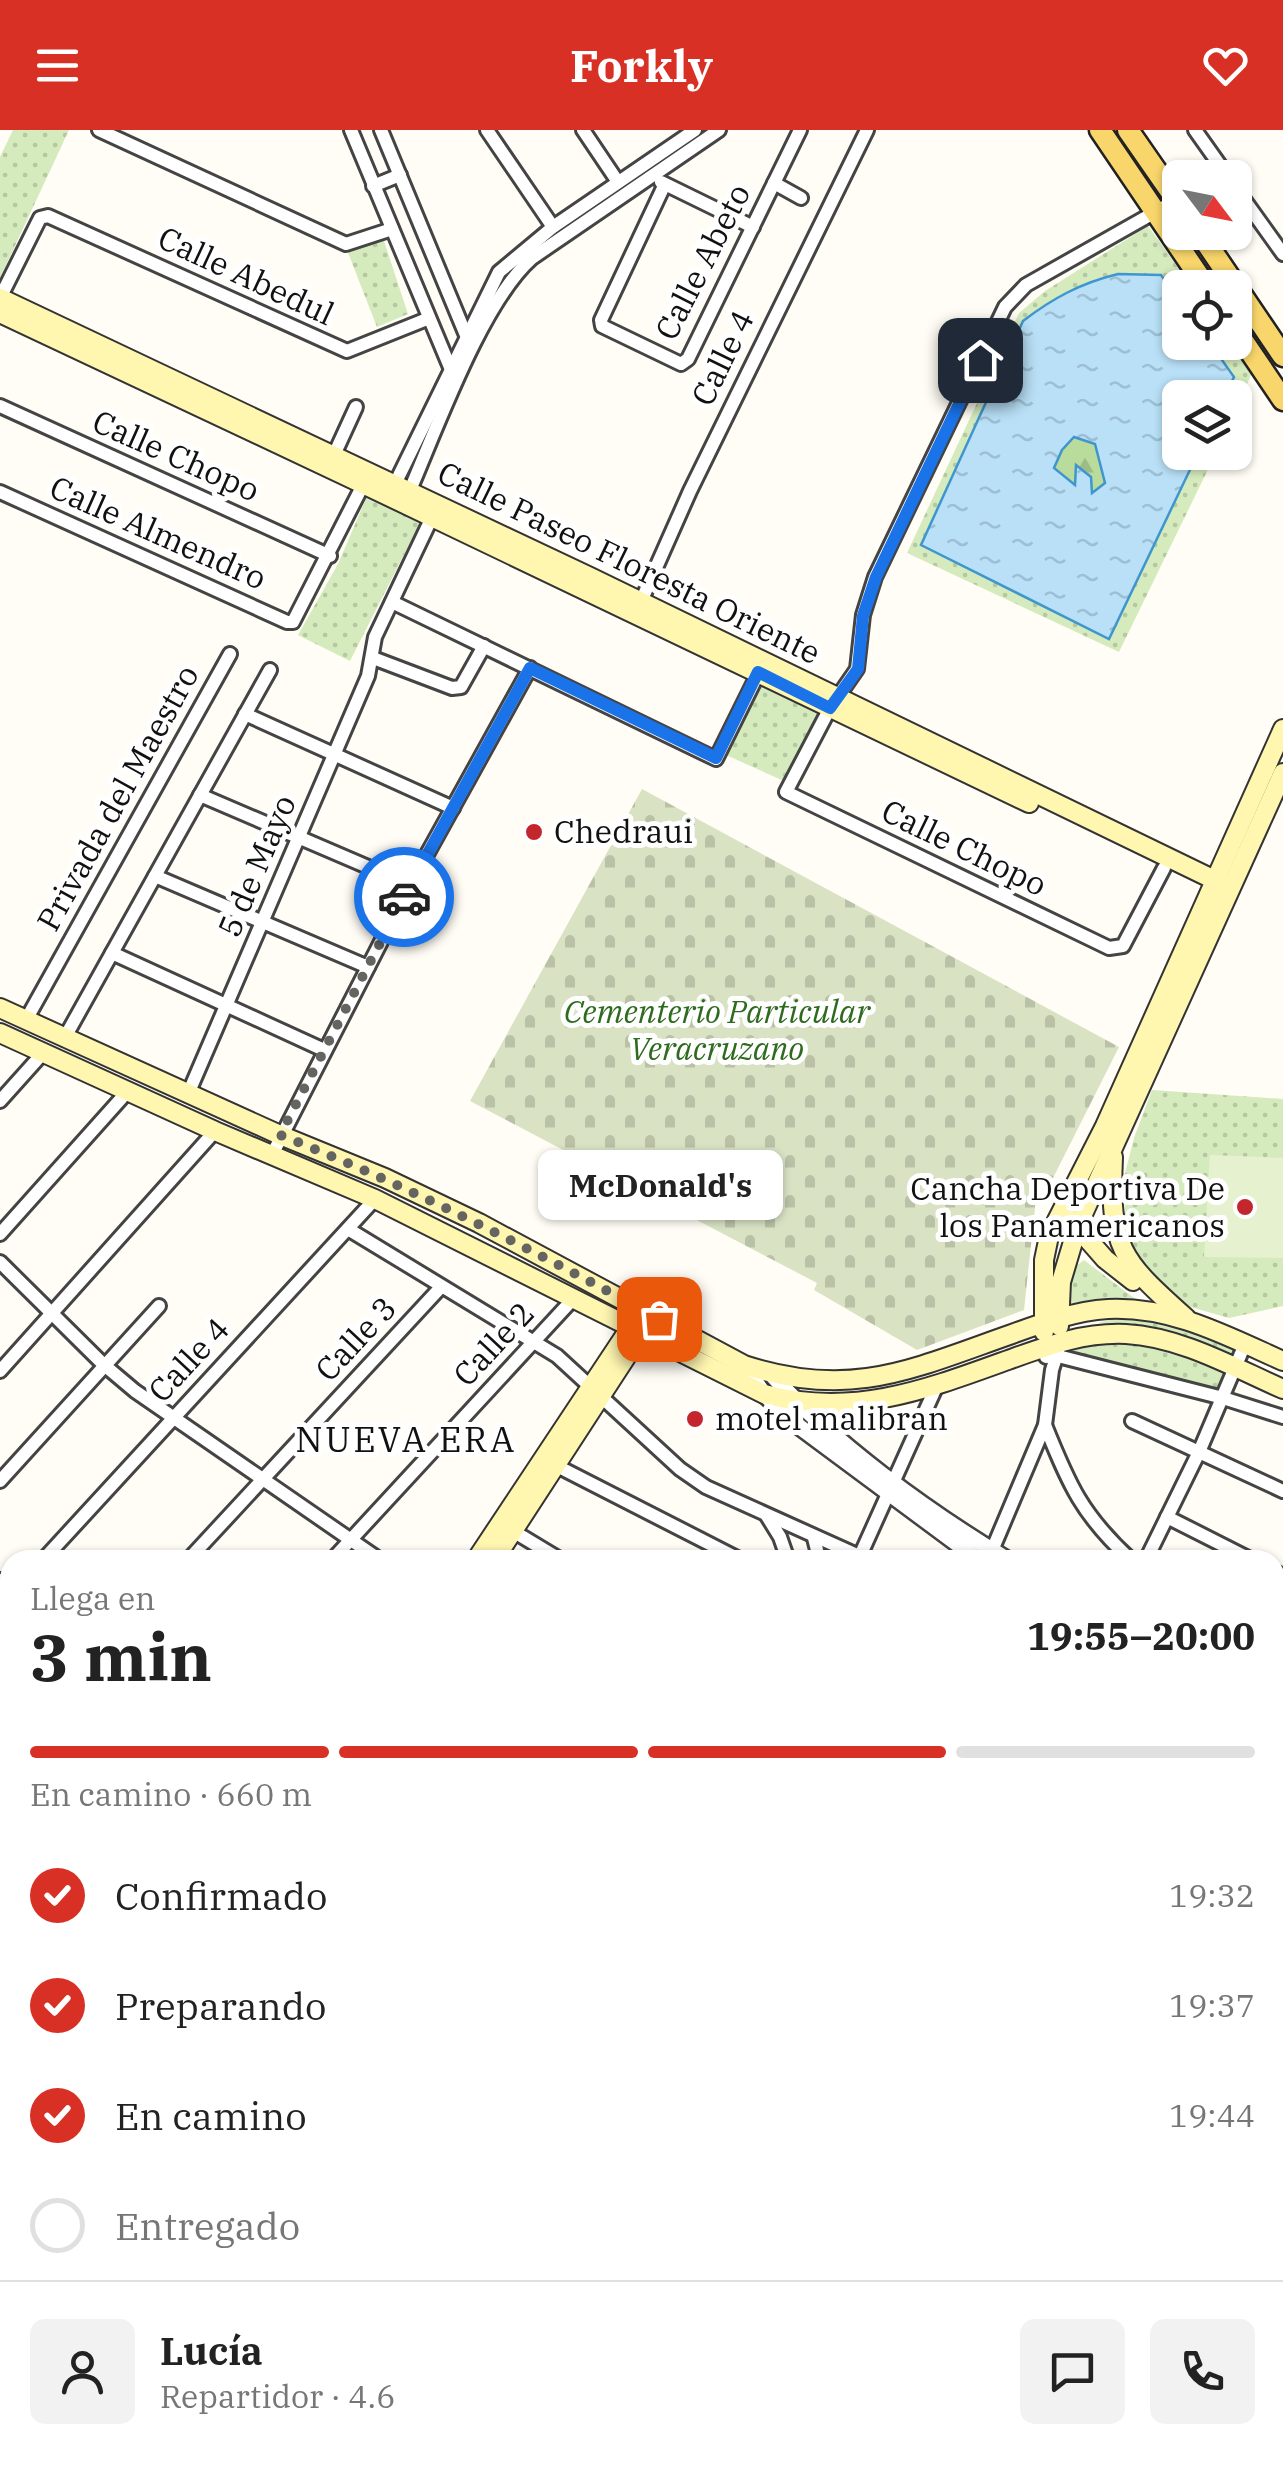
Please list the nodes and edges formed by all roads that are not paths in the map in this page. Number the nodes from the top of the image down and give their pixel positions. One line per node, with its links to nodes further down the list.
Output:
1 (99, 130): 27 (street)
2 (351, 130): 19 (street)
3 (381, 130): 15 (street)
4 (487, 130): 25 (street)
5 (583, 130): 17 (street)
6 (695, 130): 14 (street)
7 (719, 130): 14 (street)
8 (800, 130): 18 (street, Calle Abeto)
9 (867, 130): 51 (street, Calle 4)
10 (1100, 130): 24 (main road)
11 (1128, 130): 16 (main road)
12 (1195, 130): 13 (street)
13 (1216, 160)
14 (650, 168): 17 (street); 20 (street); 35 (street)
15 (400, 175): 19 (street); 34 (street)
16 (1162, 177)
17 (618, 182): 25 (street)
18 (774, 184): 21 (street); 26 (street, Calle Abeto)
19 (372, 186): 27 (street)
20 (664, 186): 26 (street); 26 (street, Calle Abeto)
21 (801, 198)
22 (1162, 210): 24 (street)
23 (1252, 211): 29 (street)
24 (1156, 213): 30 (main road); 58 (street)
25 (552, 227): 34 (street)
26 (753, 227)
27 (392, 229): 33 (street)
28 (1210, 250): 37 (main road)
29 (1283, 254)
30 (1195, 270)
31 (0, 298): 33 (street, Calle Abedul); 39 (main road, Calle Paseo Floresta Oriente)
32 (0, 314): 39 (main road, Calle Paseo Floresta Oriente)
33 (427, 319): 38 (street)
34 (466, 336): 35 (street); 38 (street)
35 (472, 352): 40 (street)
36 (1252, 354): 41 (main road)
37 (1283, 356)
38 (450, 368): 40 (street); 47 (street)
39 (135, 369): 44 (main road, Calle Paseo Floresta Oriente); 45 (main road, Calle Paseo Floresta Oriente)
40 (456, 385): 47 (street)
41 (1283, 400)
42 (0, 406): 49 (street, Calle Chopo)
43 (356, 406): 44 (street)
44 (334, 455): 45 (main road, Calle Paseo Floresta Oriente)
45 (366, 478): 47 (main road, Calle Paseo Floresta Oriente); 49 (street)
46 (0, 492): 49 (street, Calle Almendro)
47 (400, 494): 48 (main road, Calle Paseo Floresta Oriente)
48 (435, 510): 50 (street, 5 de Mayo); 51 (main road, Calle Paseo Floresta Oriente)
49 (330, 556)
50 (392, 602): 52 (street); 54 (street, 5 de Mayo)
51 (638, 608): 55 (main road, Calle Paseo Floresta Oriente)
52 (484, 646): 54 (street); 56 (street)
53 (230, 654): 75 (street, Privada del Maestro)
54 (373, 658): 61 (street, 5 de Mayo)
55 (762, 667): 56 (street); 58 (main road, Calle Paseo Floresta Oriente)
56 (530, 668): 64 (street)
57 (270, 670): 59 (street)
58 (834, 703): 66 (main road, Calle Paseo Floresta Oriente); 66 (street, Calle Chopo); 69 (main road, Calle Paseo Floresta Oriente)
59 (245, 714): 61 (street); 63 (street)
60 (1283, 729): 62 (main road)
61 (336, 755): 64 (street); 65 (street, 5 de Mayo)
62 (1278, 769): 69 (main road)
63 (200, 795): 65 (street); 67 (street)
64 (453, 808): 68 (street)
65 (299, 838): 68 (street); 70 (street, 5 de Mayo)
66 (1164, 868): 69 (main road, Calle Paseo Floresta Oriente)
67 (156, 876): 70 (street); 71 (street)
68 (410, 885): 72 (street)
69 (1220, 888): 85 (main road); 88 (main road)
70 (263, 922): 72 (street); 73 (street, 5 de Mayo)
71 (112, 953): 73 (street); 77 (street)
72 (368, 967): 78 (street)
73 (228, 1004): 78 (street); 81 (street, 5 de Mayo)
74 (0, 1008): 75 (main road)
75 (26, 1020): 77 (main road)
76 (0, 1033): 79 (main road)
77 (64, 1039): 81 (main road)
78 (324, 1050): 84 (street)
79 (43, 1053): 80 (main road); 82 (street)
80 (127, 1092): 83 (main road); 93 (street)
81 (188, 1094): 84 (main road)
82 (0, 1100)
83 (215, 1132): 86 (main road); 99 (street)
84 (280, 1135): 86 (street); 89 (main road)
85 (1113, 1147): 90 (main road); 97 (main road)
86 (272, 1155): 87 (main road)
87 (376, 1199): 91 (main road); 92 (street, Calle 4)
88 (1061, 1213): 90 (main road); 101 (main road)
89 (479, 1223): 91 (main road); 108 (main road)
90 (1078, 1225): 97 (main road); 101 (main road)
91 (432, 1228): 96 (main road)
92 (348, 1229): 95 (street); 119 (street, Calle 4)
93 (0, 1234)
94 (0, 1262): 99 (street)
95 (441, 1287): 103 (street); 124 (street, Calle 3)
96 (574, 1298): 102 (main road); 103 (street, Calle 2)
97 (1168, 1301): 100 (main road)
98 (158, 1306): 107 (street)
99 (52, 1312): 107 (street); 110 (street)
100 (1187, 1319): 101 (main road); 104 (main road)
101 (1052, 1320): 105 (main road); 111 (main road)
102 (635, 1331): 113 (main road); 115 (main road)
103 (534, 1342): 113 (street); 132 (street, Calle 2)
104 (1245, 1344): 106 (main road); 109 (street)
105 (1052, 1354): 109 (main road); 112 (main road); 116 (street); 121 (street)
106 (1283, 1361)
107 (104, 1364): 119 (street); 125 (street)
108 (744, 1365): 111 (main road); 115 (street)
109 (1234, 1368): 114 (main road); 116 (street)
110 (0, 1370)
111 (771, 1374): 117 (street)
112 (937, 1386): 117 (main road); 126 (street)
113 (596, 1390): 123 (main road); 128 (street); 137 (main road)
114 (1283, 1390)
115 (764, 1394): 117 (main road); 126 (street)
116 (1223, 1398): 118 (street); 122 (street)
117 (798, 1403): 126 (street)
118 (1283, 1417)
119 (172, 1418): 124 (street); 133 (street, Calle 4)
120 (1132, 1421): 122 (street)
121 (1045, 1425): 147 (street); 148 (street)
122 (1199, 1452): 127 (street); 129 (street)
123 (556, 1466): 130 (main road); 140 (street)
124 (262, 1480): 132 (street); 134 (street, Calle 3)
125 (0, 1481)
126 (891, 1487): 145 (street); 146 (street)
127 (1283, 1491)
128 (766, 1514): 131 (street); 141 (street)
129 (1167, 1517): 149 (street); 150 (street)
130 (513, 1530): 138 (main road); 139 (street)
131 (812, 1537): 142 (street); 143 (street); 144 (street)
132 (350, 1541): 135 (street, Calle 2); 136 (street)
133 (52, 1550)
134 (197, 1550)
135 (341, 1550)
136 (364, 1550)
137 (483, 1550)
138 (500, 1550)
139 (545, 1550)
140 (720, 1550)
141 (785, 1550)
142 (794, 1550)
143 (817, 1550)
144 (844, 1550)
145 (867, 1550)
146 (977, 1550)
147 (990, 1550)
148 (1120, 1550)
149 (1151, 1550)
150 (1232, 1550)

